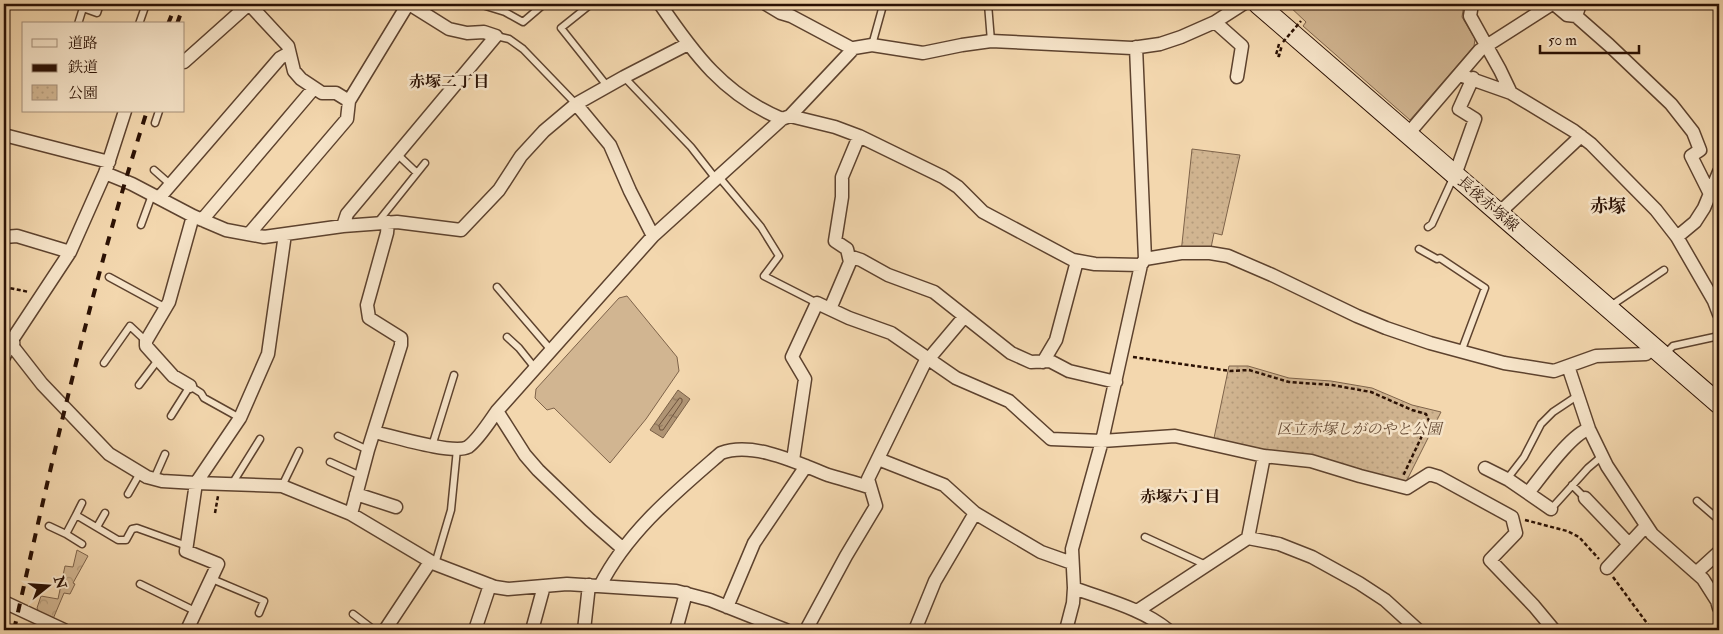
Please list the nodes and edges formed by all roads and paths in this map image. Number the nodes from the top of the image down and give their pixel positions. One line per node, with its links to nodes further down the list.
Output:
1 (100, 4): 19 (lane)
2 (146, 4): 20 (lane)
3 (249, 4): 30 (street); 31 (street)
4 (409, 4): 22 (street); 39 (street)
5 (479, 4): 6 (lane)
6 (544, 4)
7 (591, 4): 36 (lane)
8 (660, 4): 24 (street)
9 (766, 4): 29 (street)
10 (988, 4): 23 (lane)
11 (1243, 4): 21 (street)
12 (1258, 4): 45 (main road, 長後赤塚線)
13 (1472, 4): 27 (street)
14 (1553, 4): 17 (street); 27 (street)
15 (1580, 4): 17 (street)
16 (882, 9): 26 (lane)
17 (1576, 16): 58 (street)
18 (1301, 21): 25 (path, bridge)
19 (79, 22)
20 (140, 22)
21 (1215, 22): 28 (street); 34 (street)
22 (496, 36): 40 (lane); 49 (street)
23 (991, 42): 26 (street); 28 (street)
24 (688, 44): 33 (street); 43 (street)
25 (1279, 44)
26 (872, 45): 29 (street)
27 (1486, 46): 32 (street); 38 (street)
28 (1134, 47): 75 (street)
29 (853, 50): 43 (street)
30 (289, 53): 37 (street); 57 (street)
31 (185, 61)
32 (1460, 75): 35 (street); 45 (street)
33 (624, 77): 36 (street); 56 (lane)
34 (1237, 77)
35 (1472, 78): 38 (street); 55 (street)
36 (608, 87): 40 (street)
37 (314, 88): 39 (street); 61 (street)
38 (1511, 93): 48 (street)
39 (349, 100): 66 (street)
40 (576, 104): 62 (street); 68 (street)
41 (125, 112): 51 (street)
42 (158, 112): 44 (lane)
43 (786, 118): 47 (street); 56 (street)
44 (155, 123)
45 (1408, 134): 55 (main road, 長後赤塚線)
46 (4, 135): 51 (street)
47 (858, 136): 73 (street); 74 (street)
48 (1581, 136): 60 (street); 70 (street)
49 (397, 154): 54 (lane); 64 (street)
50 (425, 164): 54 (lane)
51 (107, 168): 59 (street); 72 (street)
52 (154, 170): 57 (lane)
53 (1719, 172): 58 (street)
54 (417, 173): 62 (lane)
55 (1455, 175): 60 (main road, 長後赤塚線); 65 (lane)
56 (717, 178): 68 (street); 81 (lane)
57 (171, 185): 59 (street)
58 (1710, 194): 70 (street)
59 (156, 196): 61 (street); 63 (lane)
60 (1499, 214): 83 (main road, 長後赤塚線)
61 (198, 218): 66 (street); 82 (street)
62 (382, 223): 64 (street); 111 (street)
63 (141, 225)
64 (343, 226): 67 (street)
65 (1428, 227)
66 (249, 234): 67 (street)
67 (285, 234): 109 (street)
68 (653, 236): 91 (street)
69 (4, 237): 72 (street)
70 (1677, 238): 85 (street)
71 (1419, 249): 93 (lane)
72 (70, 252): 80 (street)
73 (849, 256): 84 (street); 86 (street)
74 (1077, 261): 75 (street); 97 (street)
75 (1143, 262): 93 (street); 94 (street)
76 (1664, 270): 83 (lane)
77 (109, 276): 82 (lane)
78 (4, 287): 80 (path)
79 (497, 287): 91 (lane)
80 (42, 294): 90 (street)
81 (817, 303): 84 (street); 123 (street)
82 (166, 308): 89 (street)
83 (1608, 308): 92 (main road, 長後赤塚線)
84 (830, 309): 95 (street)
85 (1719, 314)
86 (964, 317): 95 (street); 97 (street)
87 (1719, 336): 92 (lane)
88 (507, 337): 100 (lane)
89 (146, 341): 96 (street); 98 (lane)
90 (6, 347): 127 (street)
91 (551, 350): 100 (street)
92 (1658, 351): 99 (street); 106 (main road, 長後赤塚線)
93 (1461, 352): 99 (street)
94 (1121, 356): 102 (street); 135 (path)
95 (929, 358): 114 (street); 122 (street)
96 (158, 360): 103 (lane); 104 (street)
97 (1043, 362): 102 (street)
98 (104, 363)
99 (1568, 366): 105 (street)
100 (535, 368): 107 (street)
101 (454, 375): 115 (lane)
102 (1116, 382): 114 (street)
103 (139, 385)
104 (190, 386): 108 (lane); 109 (lane)
105 (1577, 396): 110 (street); 130 (lane)
106 (1719, 404)
107 (498, 412): 116 (street); 161 (street)
108 (172, 416)
109 (240, 418): 131 (street)
110 (1589, 429): 121 (street); 137 (street)
111 (374, 432): 115 (street); 117 (street)
112 (338, 436): 117 (lane)
113 (260, 439): 132 (lane)
114 (1102, 441): 120 (street); 164 (street)
115 (432, 446): 116 (street)
116 (457, 449): 163 (lane)
117 (368, 450): 128 (street)
118 (299, 451): 134 (lane)
119 (165, 454): 129 (lane)
120 (1264, 456): 135 (street); 157 (street)
121 (1601, 457): 133 (lane); 153 (street)
122 (878, 459): 136 (street); 148 (street)
123 (792, 460): 125 (street); 161 (street)
124 (330, 462): 128 (lane)
125 (806, 466): 136 (street); 176 (street)
126 (1485, 468): 130 (street)
127 (140, 474): 129 (street); 138 (lane)
128 (361, 476): 139 (street)
129 (154, 479): 131 (street)
130 (1507, 479): 137 (street)
131 (196, 483): 132 (street); 160 (street)
132 (225, 484): 134 (street); 146 (path)
133 (1572, 485): 140 (lane); 144 (lane)
134 (282, 486): 147 (street)
135 (1398, 486): 150 (street)
136 (869, 487): 192 (street)
137 (1528, 493): 144 (street)
138 (128, 494)
139 (356, 494): 143 (street); 147 (street)
140 (1585, 498): 159 (street)
141 (1697, 500): 151 (lane)
142 (82, 503): 149 (lane)
143 (396, 507)
144 (1551, 509)
145 (105, 513): 154 (lane)
146 (215, 513)
147 (351, 514): 163 (street)
148 (975, 514): 164 (street); 193 (street)
149 (76, 515): 154 (lane); 155 (lane)
150 (1512, 517): 166 (path); 183 (street)
151 (1719, 520)
152 (49, 526): 155 (lane)
153 (1646, 526): 159 (street); 167 (street)
154 (97, 527): 160 (lane)
155 (66, 534): 158 (lane)
156 (1145, 537): 165 (lane)
157 (1248, 538): 165 (street); 196 (street)
158 (82, 544)
159 (1629, 544): 166 (street)
160 (187, 546): 168 (street)
161 (622, 548): 172 (street)
162 (1719, 552): 167 (street)
163 (432, 563): 170 (street); 186 (street)
164 (1072, 564): 173 (street)
165 (1206, 565): 179 (street)
166 (1606, 568): 197 (path)
167 (1696, 573): 177 (street)
168 (212, 579): 178 (street); 180 (lane)
169 (140, 584): 178 (lane)
170 (490, 586): 171 (street); 187 (street)
171 (544, 586): 172 (street); 188 (street)
172 (594, 586): 174 (street); 189 (street)
173 (1074, 588): 179 (street); 194 (street)
174 (686, 593): 176 (street); 190 (street)
175 (4, 602): 184 (street)
176 (727, 607): 191 (street)
177 (1719, 608)
178 (196, 611): 182 (street)
179 (1137, 611): 195 (street)
180 (259, 613)
181 (353, 614): 185 (lane)
182 (190, 629)
183 (1549, 629)
184 (64, 630)
185 (374, 630)
186 (385, 630)
187 (474, 630)
188 (532, 630)
189 (584, 630)
190 (676, 630)
191 (786, 630)
192 (806, 630)
193 (915, 630)
194 (1066, 630)
195 (1168, 630)
196 (1418, 630)
197 (1652, 630)

